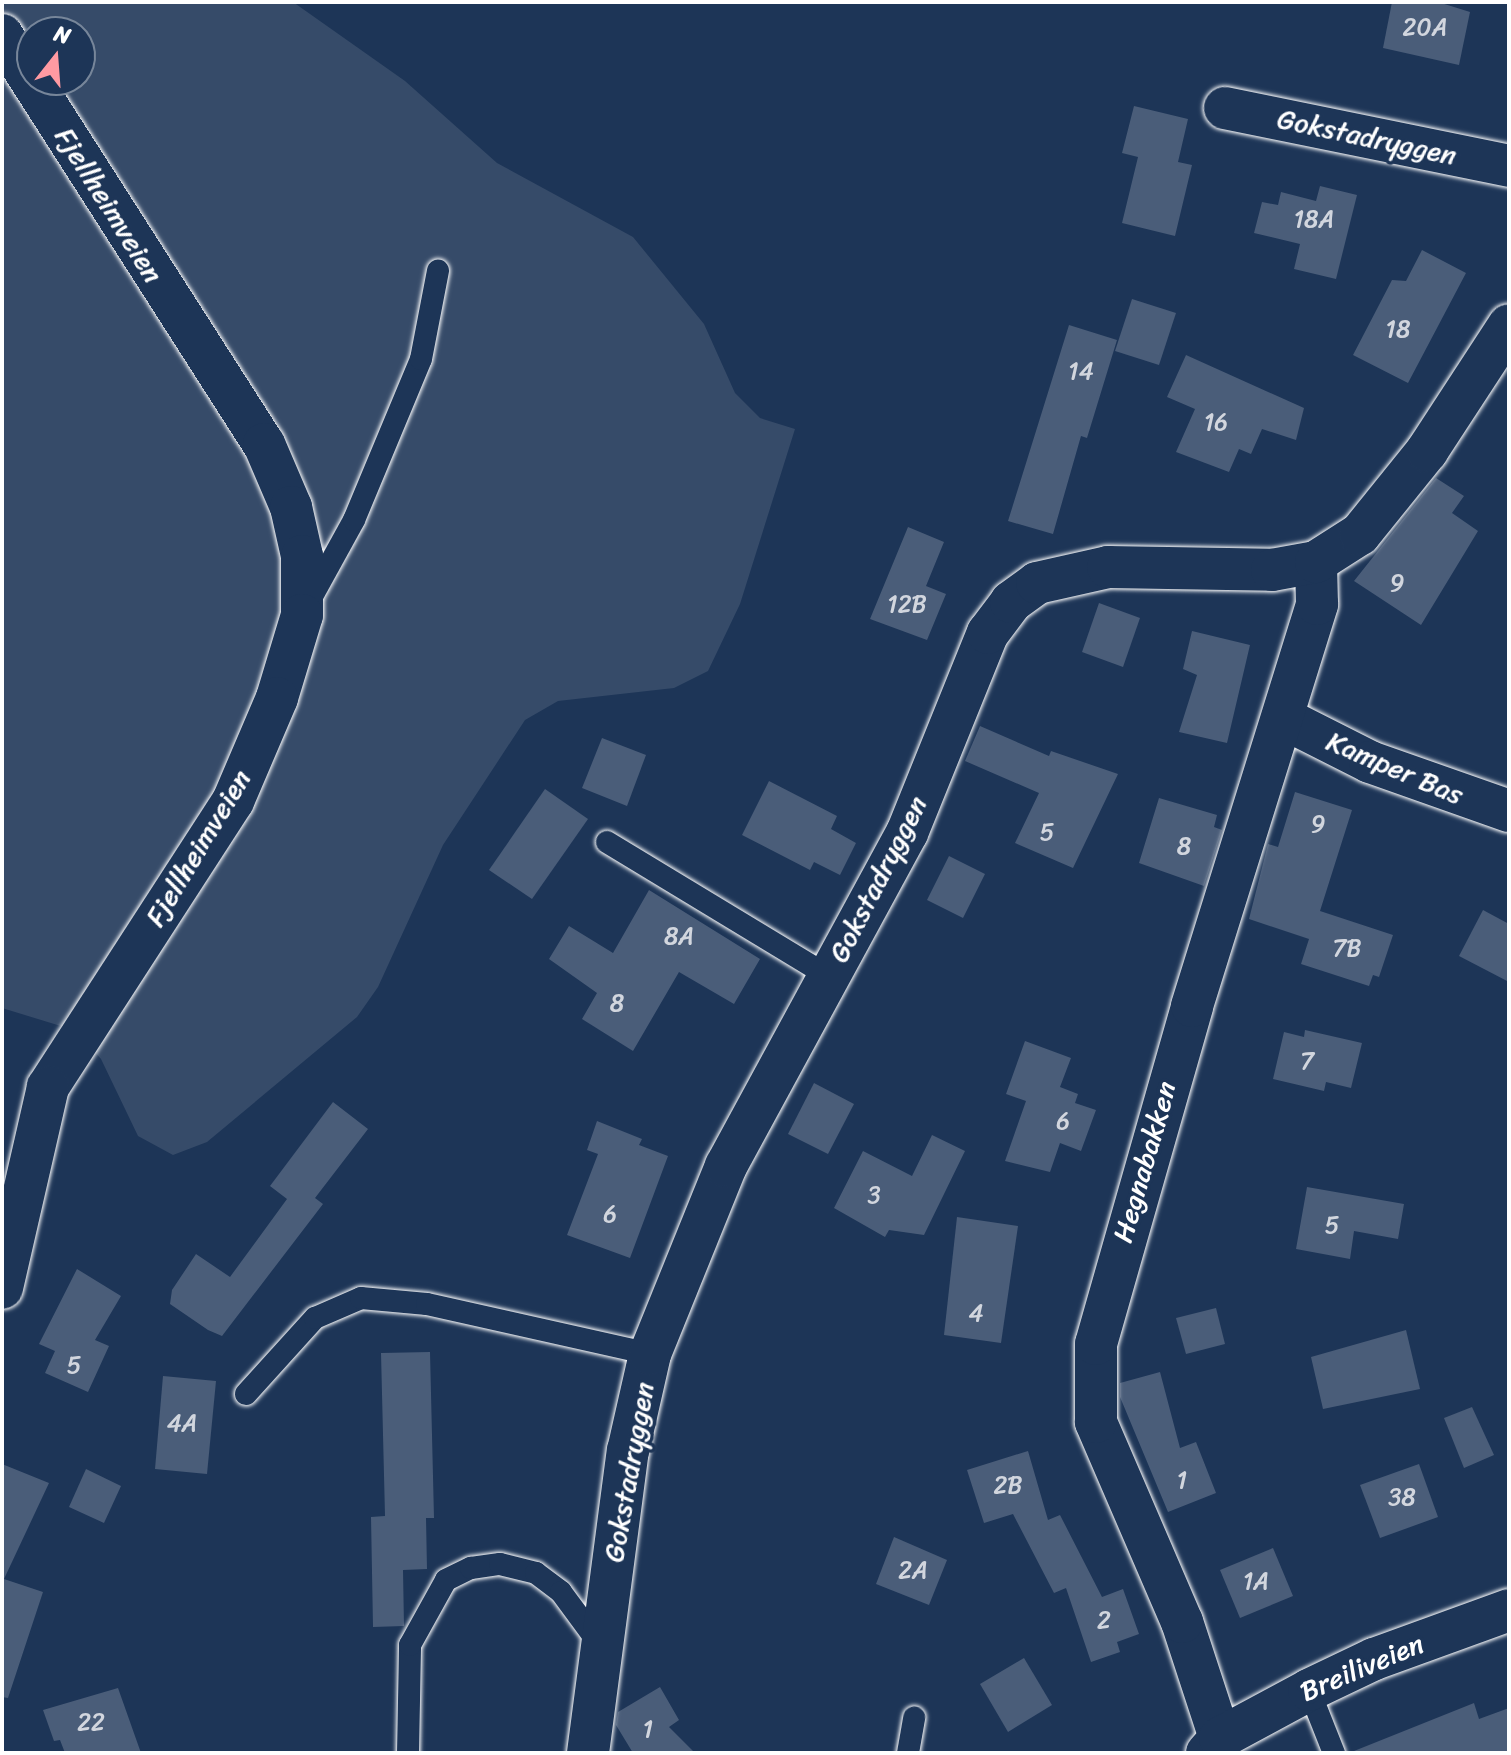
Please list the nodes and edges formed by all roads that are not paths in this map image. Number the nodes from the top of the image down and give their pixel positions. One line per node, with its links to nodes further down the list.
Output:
1 (2, 35): 7 (street, Fjellheimveien)
2 (1225, 108): 3 (street, Gokstadryggen)
3 (1509, 166)
4 (438, 271): 7 (lane)
5 (1509, 325): 6 (street, Gokstadryggen)
6 (1316, 562): 8 (street, Hegnabakken); 11 (street, Gokstadryggen)
7 (302, 615): 12 (street, Fjellheimveien)
8 (1283, 718): 9 (street, Kamper Bas); 19 (street, Hegnabakken)
9 (1509, 811)
10 (607, 842): 11 (lane)
11 (828, 976): 13 (street, Gokstadryggen)
12 (2, 1288)
13 (650, 1354): 14 (lane); 16 (street, Gokstadryggen)
14 (246, 1394)
15 (1509, 1610): 17 (street, Breiliveien)
16 (602, 1647): 20 (lane); 21 (street, Gokstadryggen)
17 (1309, 1690): 19 (street, Breiliveien); 23 (lane)
18 (914, 1718): 22 (lane)
19 (1213, 1746)
20 (408, 1753)
21 (588, 1753)
22 (908, 1753)
23 (1334, 1753)

